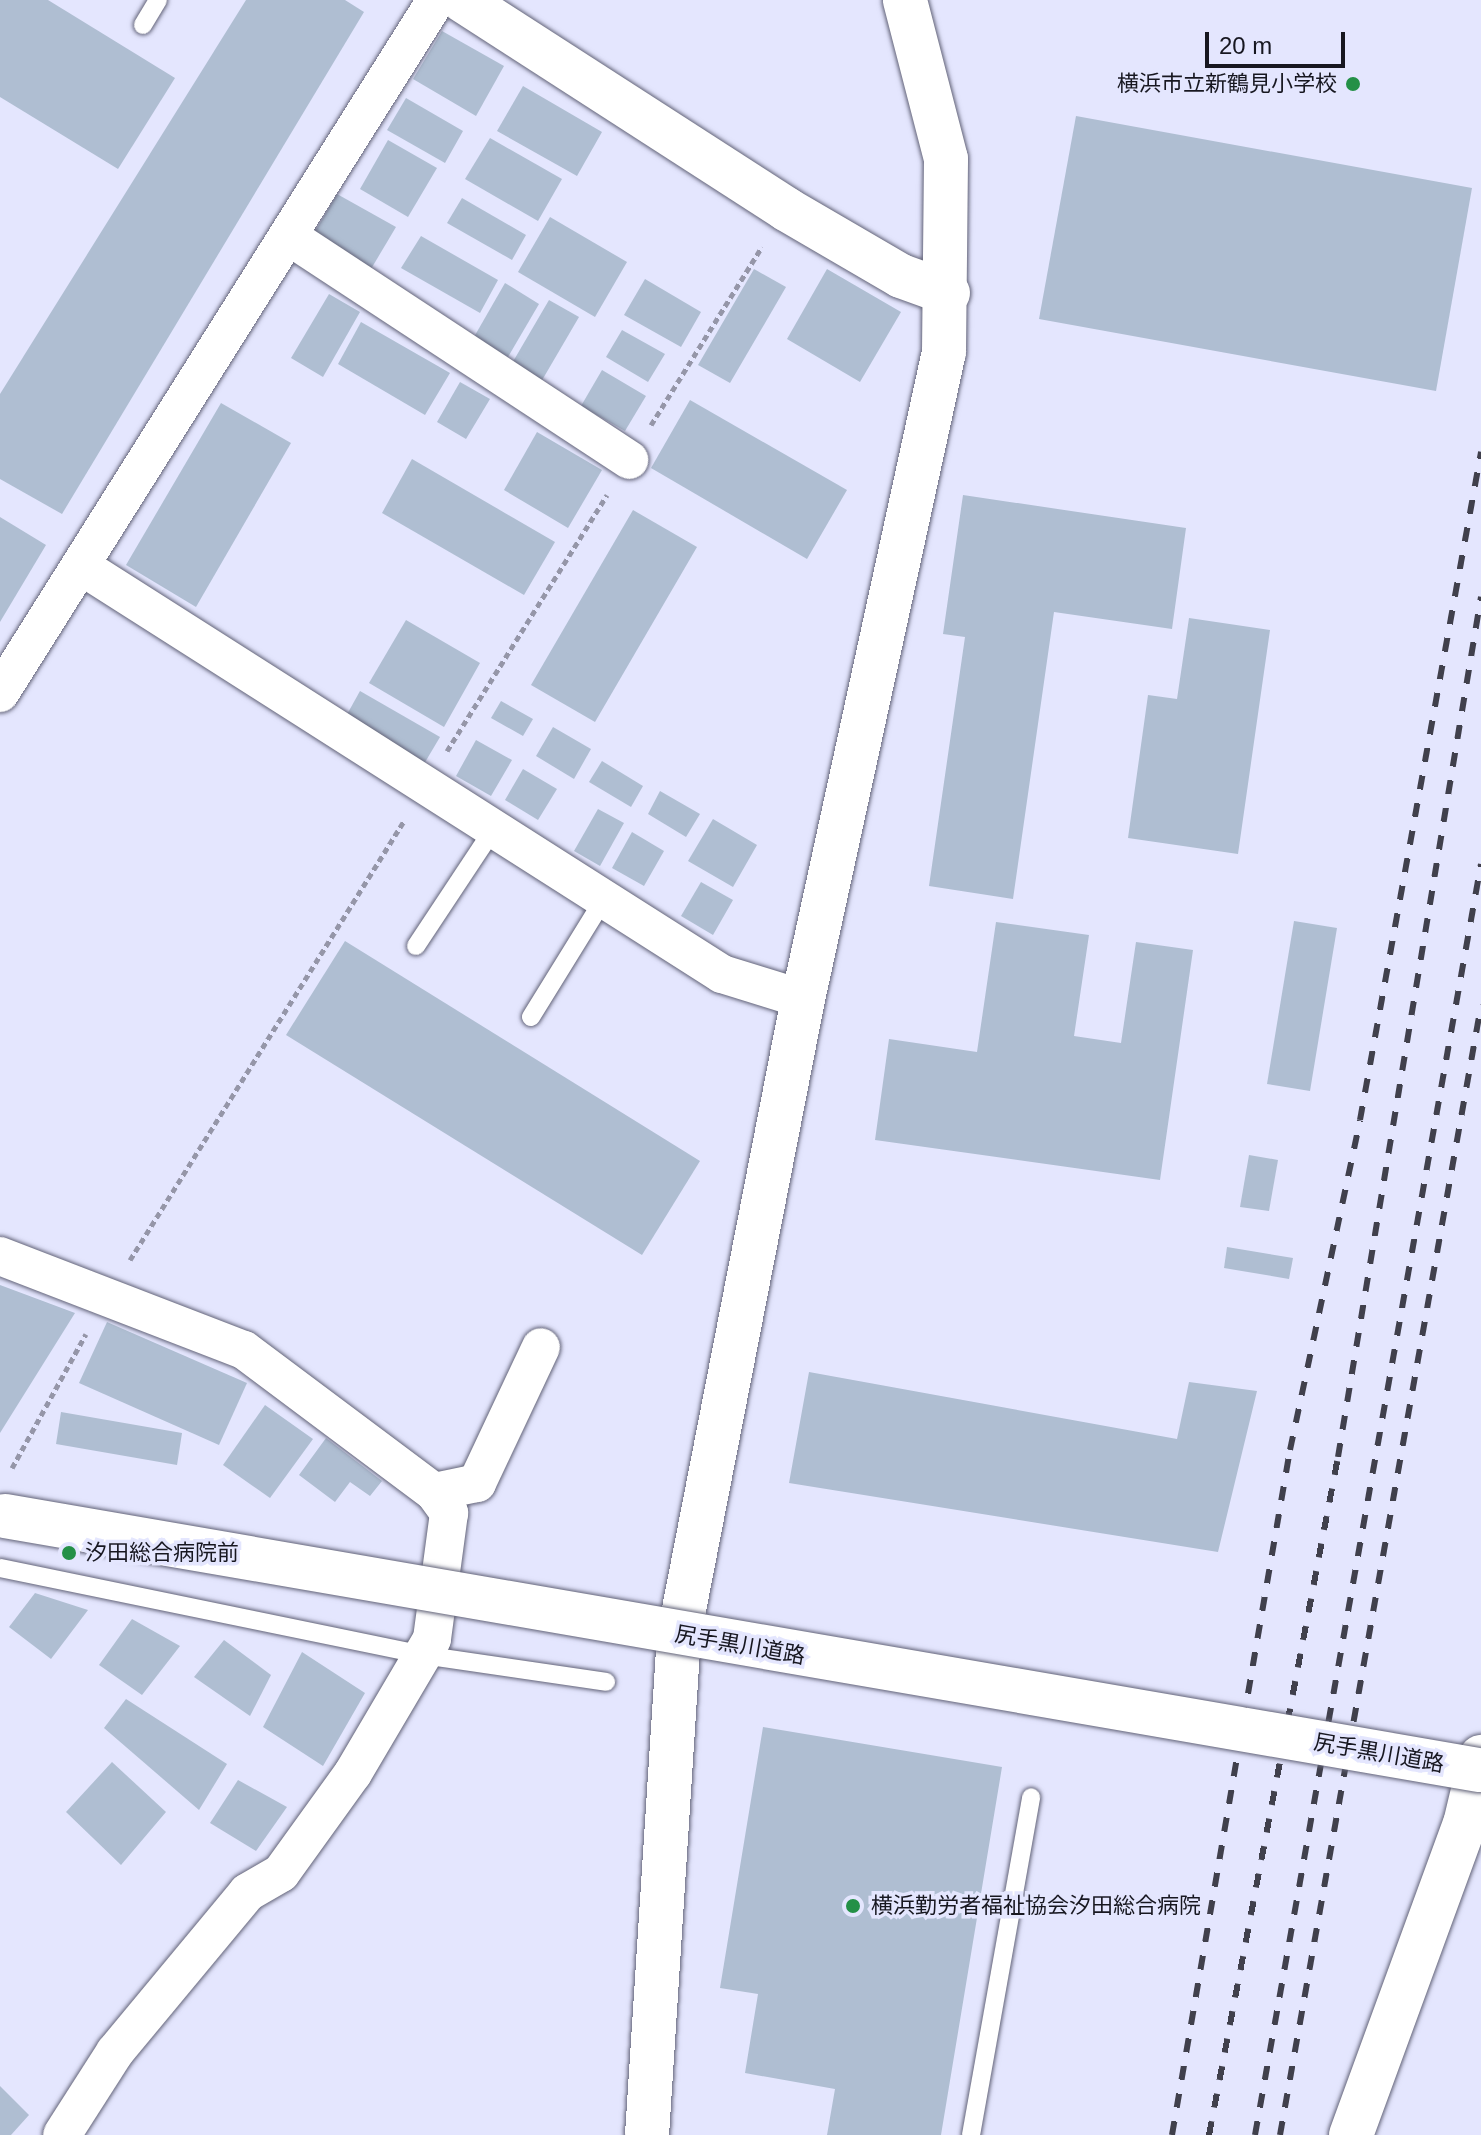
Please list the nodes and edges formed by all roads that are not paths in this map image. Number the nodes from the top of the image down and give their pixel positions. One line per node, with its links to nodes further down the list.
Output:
1 (158, 0): 5 (lane)
2 (436, 0): 6 (street)
3 (462, 0): 7 (street)
4 (905, 0): 7 (street)
5 (143, 25)
6 (290, 237): 8 (street); 9 (street)
7 (948, 293): 14 (street)
8 (629, 460)
9 (81, 566): 10 (street); 11 (street)
10 (0, 693)
11 (492, 831): 12 (street); 13 (lane)
12 (605, 897): 14 (street); 15 (lane)
13 (416, 946)
14 (803, 999): 21 (street)
15 (531, 1017)
16 (0, 1256): 18 (street)
17 (541, 1347): 18 (street)
18 (434, 1492): 22 (street)
19 (2, 1515): 21 (street, 尻手黒川道路, bridge)
20 (0, 1568): 22 (lane)
21 (679, 1635): 24 (street, 尻手黒川道路, bridge); 27 (street)
22 (422, 1655): 23 (lane); 26 (street)
23 (606, 1682)
24 (1480, 1766): 29 (street)
25 (1031, 1797): 28 (lane)
26 (62, 2135)
27 (647, 2135)
28 (971, 2135)
29 (1351, 2135)

